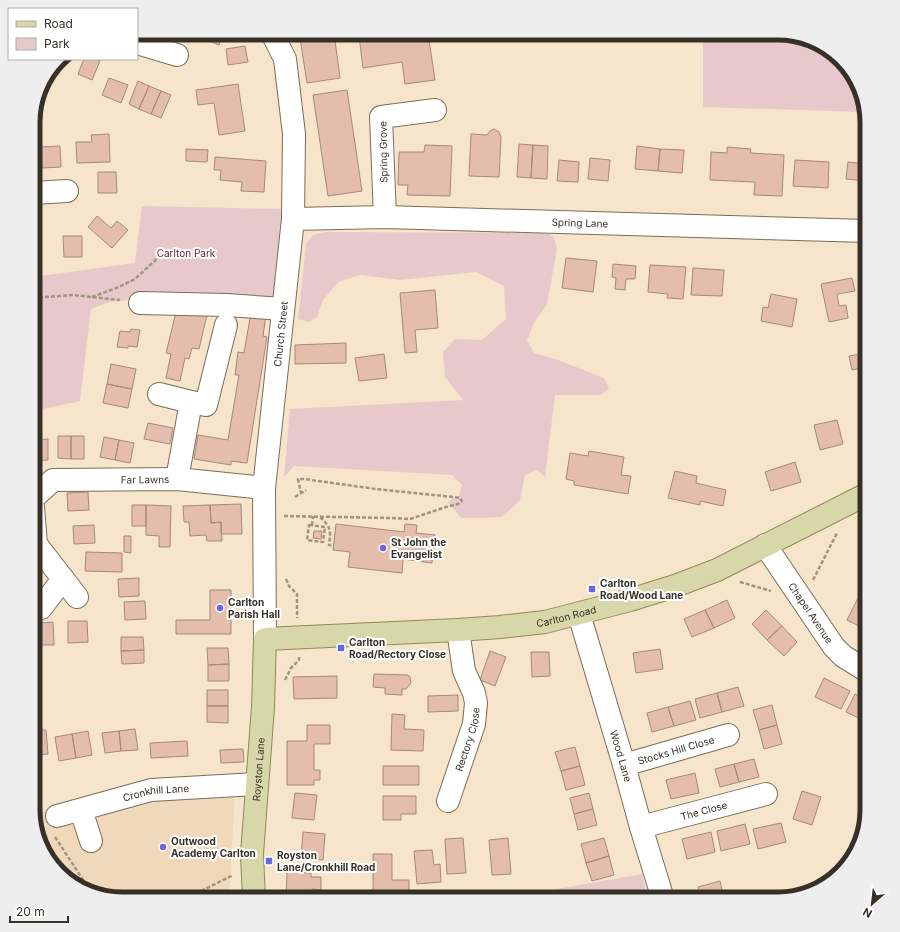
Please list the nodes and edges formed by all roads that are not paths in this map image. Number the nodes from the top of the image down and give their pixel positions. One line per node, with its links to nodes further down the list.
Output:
1 (276, 40): 8 (street, Church Street)
2 (138, 43): 3 (street)
3 (177, 55)
4 (435, 110): 7 (street, Spring Grove)
5 (66, 191): 6 (street)
6 (40, 193)
7 (385, 217): 8 (street, Spring Lane); 9 (street, Spring Lane)
8 (293, 219): 11 (street, Church Street)
9 (860, 231)
10 (140, 303): 11 (street)
11 (283, 309): 16 (street, Church Street)
12 (226, 325): 14 (street)
13 (159, 394): 14 (street)
14 (191, 402): 15 (street)
15 (177, 479): 16 (street, Far Lawns); 17 (street, Far Lawns)
16 (264, 488): 26 (street, Church Street)
17 (40, 492)
18 (860, 498): 19 (main road, Carlton Road)
19 (765, 545): 24 (main road, Carlton Road); 27 (street, Chapel Avenue)
20 (40, 549): 21 (street)
21 (63, 579): 22 (street); 23 (street)
22 (77, 597)
23 (41, 608)
24 (579, 614): 25 (main road, Carlton Road); 29 (street, Wood Lane)
25 (458, 630): 26 (main road, Carlton Road); 32 (street, Rectory Close)
26 (265, 639): 30 (main road, Royston Lane)
27 (860, 667)
28 (728, 735): 29 (street, Stocks Hill Close)
29 (624, 765): 35 (street, Wood Lane)
30 (257, 784): 33 (street, Cronkhill Lane); 37 (main road, Royston Lane)
31 (766, 794): 35 (street, The Close)
32 (448, 801)
33 (80, 810): 34 (street, Cronkhill Lane); 36 (street)
34 (50, 822)
35 (641, 827): 38 (street, Wood Lane)
36 (91, 841)
37 (254, 892)
38 (661, 892)

